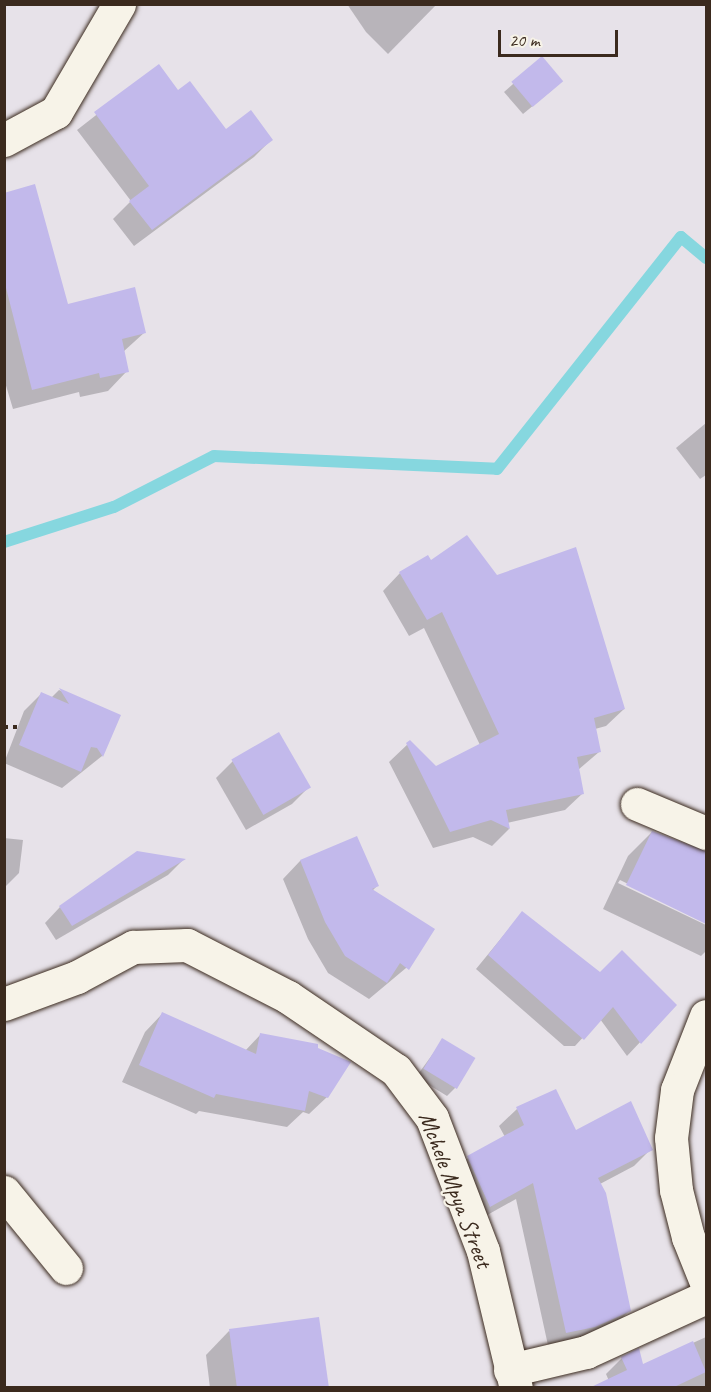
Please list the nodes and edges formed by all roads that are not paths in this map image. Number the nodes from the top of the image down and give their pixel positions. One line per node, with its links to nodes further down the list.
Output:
1 (119, 4): 2 (street)
2 (4, 140)
3 (637, 804): 4 (street)
4 (706, 833)
5 (4, 1004): 11 (street, Mchele Mpya Street)
6 (706, 1016): 9 (street)
7 (4, 1192): 8 (street)
8 (66, 1268)
9 (706, 1282)
10 (706, 1297): 11 (street)
11 (513, 1379)

